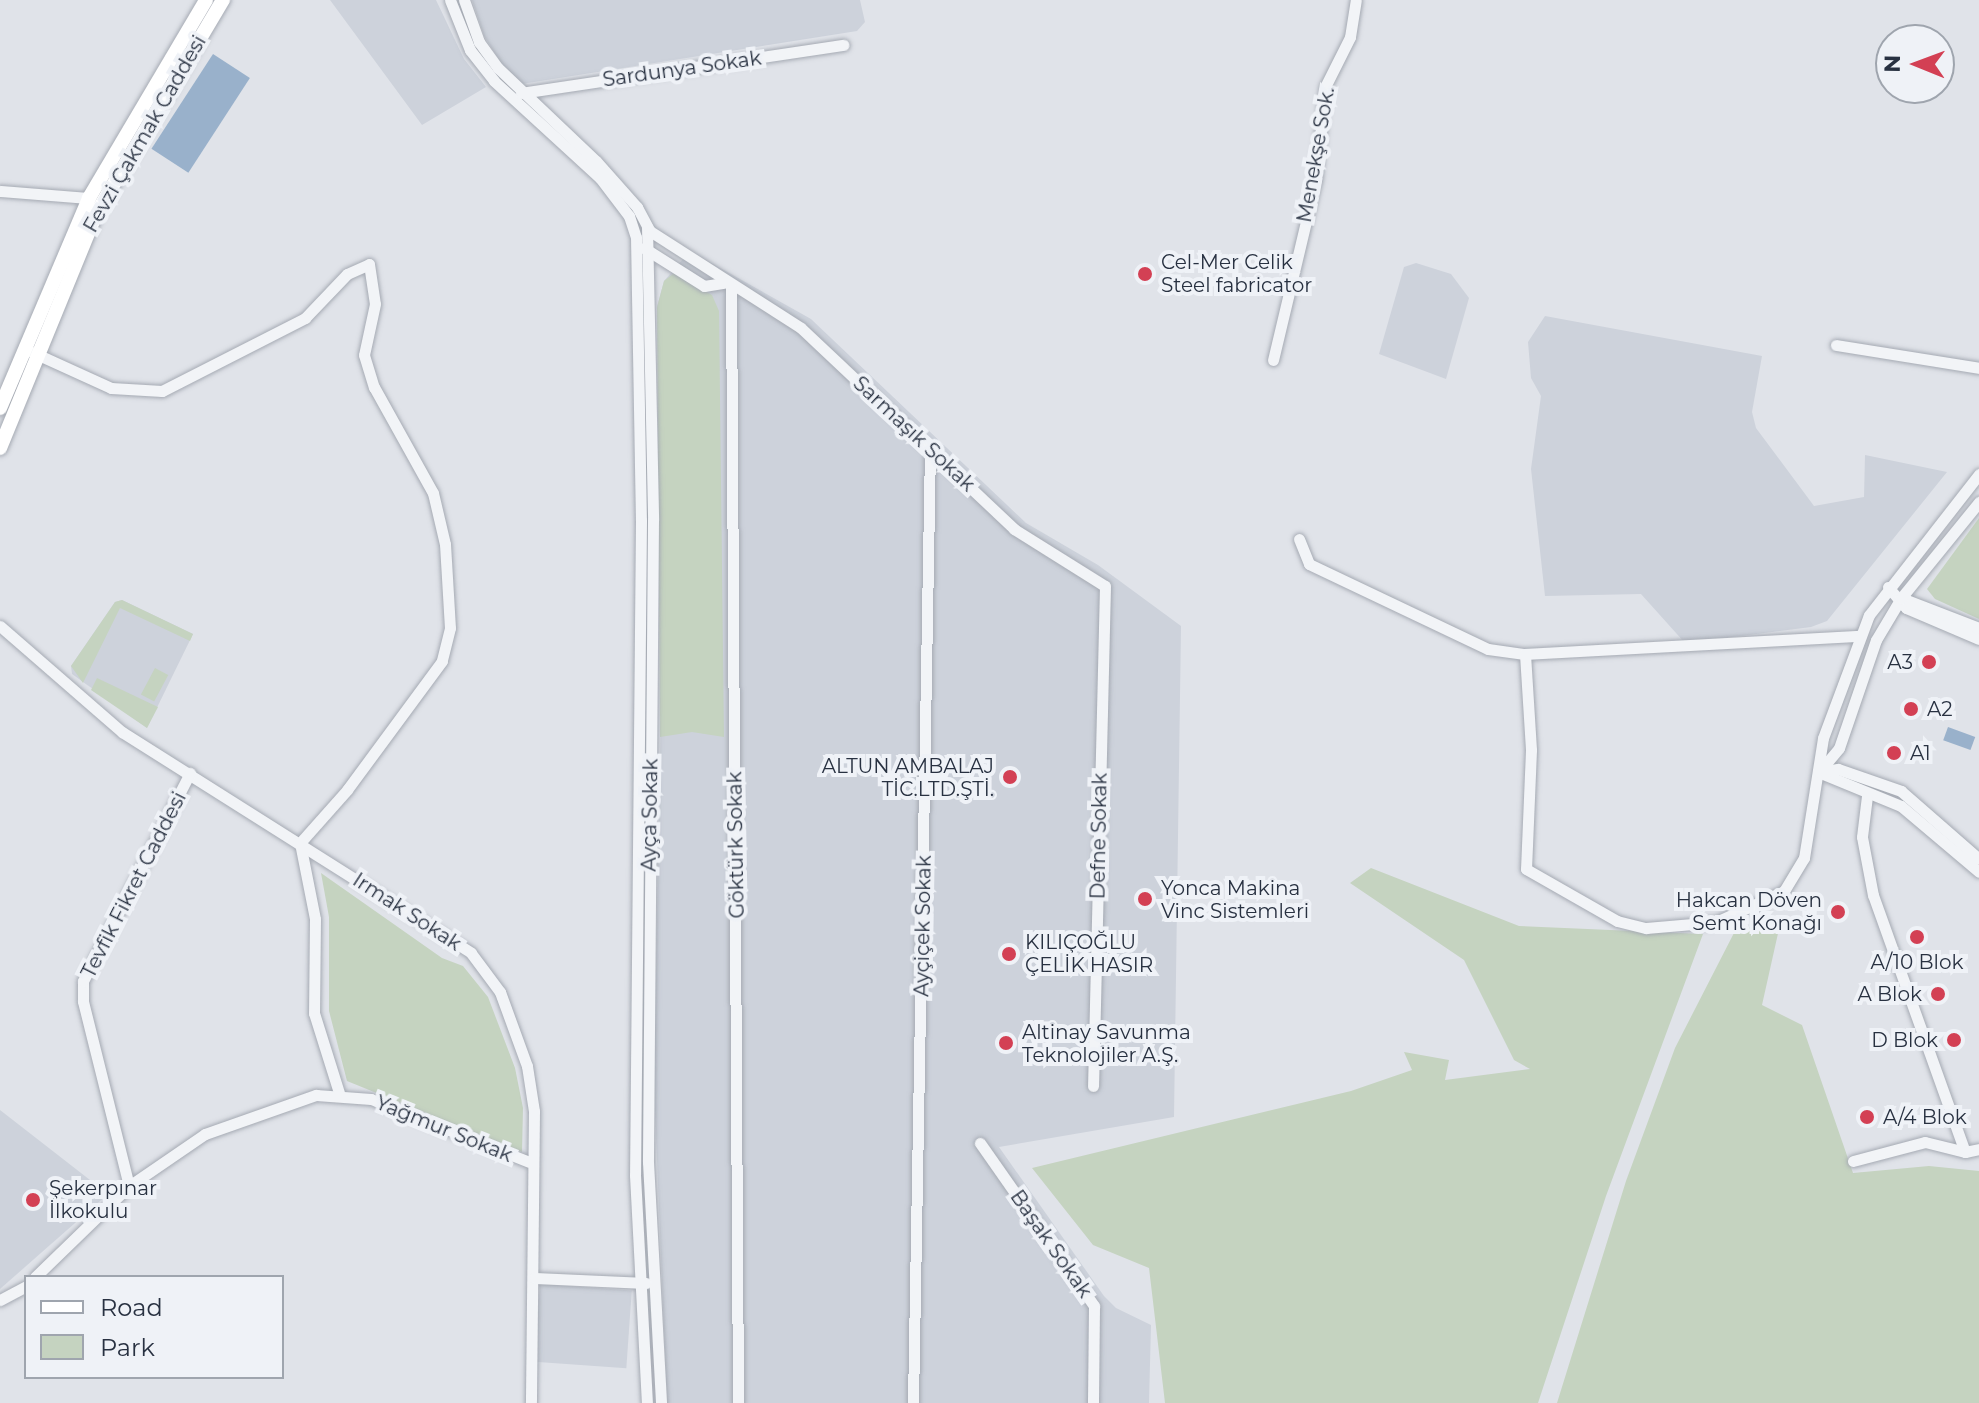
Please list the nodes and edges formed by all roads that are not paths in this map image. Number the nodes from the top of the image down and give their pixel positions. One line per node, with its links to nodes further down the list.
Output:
1 (206, 0): 10 (main road, Fevzi Çakmak Caddesi)
2 (223, 0): 20 (main road, Fevzi Çakmak Caddesi)
3 (450, 0): 7 (street, Sarmaşık Sokak)
4 (464, 0): 7 (street, Sarmaşık Sokak)
5 (1356, 0): 21 (street, Menekşe Sok.)
6 (843, 45): 8 (street, Sardunya Sokak)
7 (497, 76): 8 (street, Sarmaşık Sokak); 11 (street, Sarmaşık Sokak)
8 (521, 93): 12 (street, Sarmaşık Sokak)
9 (0, 191): 10 (street)
10 (89, 198): 20 (main road, Fevzi Çakmak Caddesi)
11 (631, 224): 13 (street, Ayça Sokak)
12 (647, 227): 14 (street, Sarmaşık Sokak); 15 (street, Ayça Sokak)
13 (636, 237): 15 (street, Sarmaşık Sokak); 17 (street, Ayça Sokak)
14 (679, 249): 15 (street); 18 (street, Sarmaşık Sokak)
15 (647, 252): 16 (street, Sarmaşık Sokak); 17 (street, Ayça Sokak)
16 (668, 266): 17 (street); 18 (street, Sarmaşık Sokak)
17 (643, 276): 40 (street, Ayça Sokak)
18 (727, 285): 25 (street, Sarmaşık Sokak); 60 (street, Göktürk Sokak)
19 (1836, 345): 22 (street)
20 (32, 352): 23 (main road, Fevzi Çakmak Caddesi); 24 (main road, Fevzi Çakmak Caddesi); 41 (street)
21 (1273, 360)
22 (1979, 368)
23 (0, 408)
24 (0, 448)
25 (930, 450): 29 (street, Sarmaşık Sokak); 61 (street, Ayçiçek Sokak)
26 (1979, 474): 30 (street)
27 (1979, 502): 31 (street)
28 (1299, 539): 36 (street)
29 (1105, 586): 44 (street, Defne Sokak)
30 (1888, 587): 31 (street); 34 (street)
31 (1901, 598): 33 (street); 35 (street); 37 (street)
32 (0, 626): 38 (street, Irmak Sokak)
33 (1979, 628)
34 (1860, 636): 36 (street); 37 (street)
35 (1979, 639)
36 (1525, 654): 37 (street)
37 (1818, 772): 39 (street); 42 (street)
38 (190, 773): 41 (street, Irmak Sokak); 51 (street, Tevfik Fikret Caddesi)
39 (1867, 796): 43 (street); 48 (street)
40 (644, 797): 54 (street, Ayça Sokak); 54 (street, Ayça Sokak)
41 (300, 843): 45 (street); 50 (street, Irmak Sokak)
42 (1979, 859)
43 (1979, 872)
44 (1093, 1086)
45 (339, 1093): 50 (street, Yağmur Sokak); 51 (street, Yağmur Sokak)
46 (980, 1143): 62 (street, Başak Sokak)
47 (1979, 1149): 48 (street)
48 (1965, 1152): 49 (street)
49 (1853, 1161)
50 (529, 1162): 53 (street, Irmak Sokak)
51 (129, 1186): 52 (street, Yağmur Sokak)
52 (37, 1275)
53 (535, 1278): 54 (street); 57 (street, Irmak Sokak)
54 (648, 1283): 58 (street); 59 (street, Ayça Sokak)
55 (24, 1287): 56 (street)
56 (0, 1300)
57 (531, 1403)
58 (647, 1403)
59 (661, 1403)
60 (738, 1403)
61 (913, 1403)
62 (1093, 1403)

